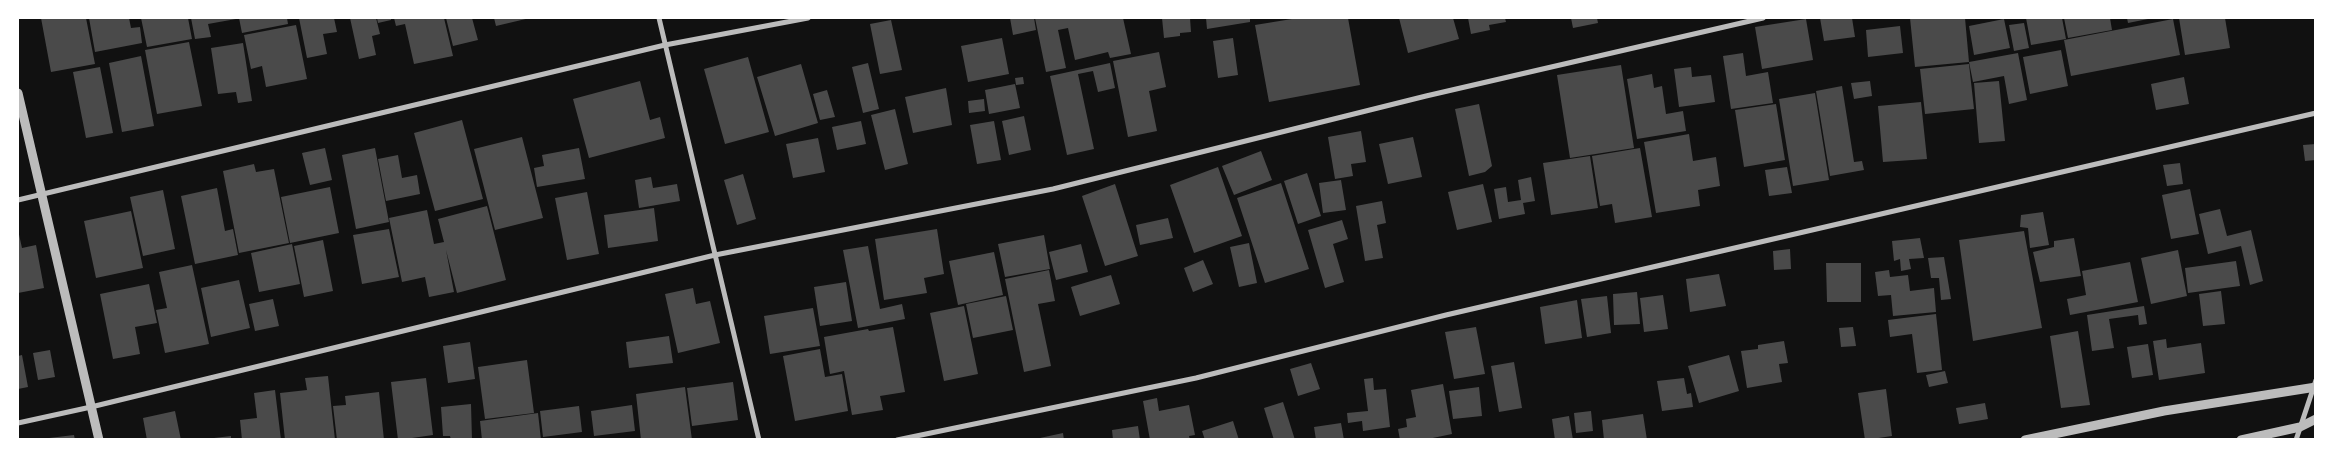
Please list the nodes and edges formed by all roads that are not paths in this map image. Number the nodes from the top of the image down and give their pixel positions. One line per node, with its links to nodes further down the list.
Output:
1 (659, 18): 4 (street)
2 (808, 18): 4 (street)
3 (1763, 18): 9 (street)
4 (665, 45): 7 (street); 9 (street)
5 (18, 93): 7 (street)
6 (2316, 113): 17 (street)
7 (40, 195): 8 (street); 11 (street)
8 (18, 200)
9 (715, 255): 11 (street); 16 (street)
10 (2315, 384): 14 (street); 18 (street)
11 (91, 407): 13 (street); 15 (street)
12 (2316, 419): 14 (street)
13 (18, 423)
14 (2300, 427): 19 (street); 20 (street)
15 (99, 440)
16 (759, 440)
17 (897, 440)
18 (2025, 440)
19 (2241, 440)
20 (2296, 440)

